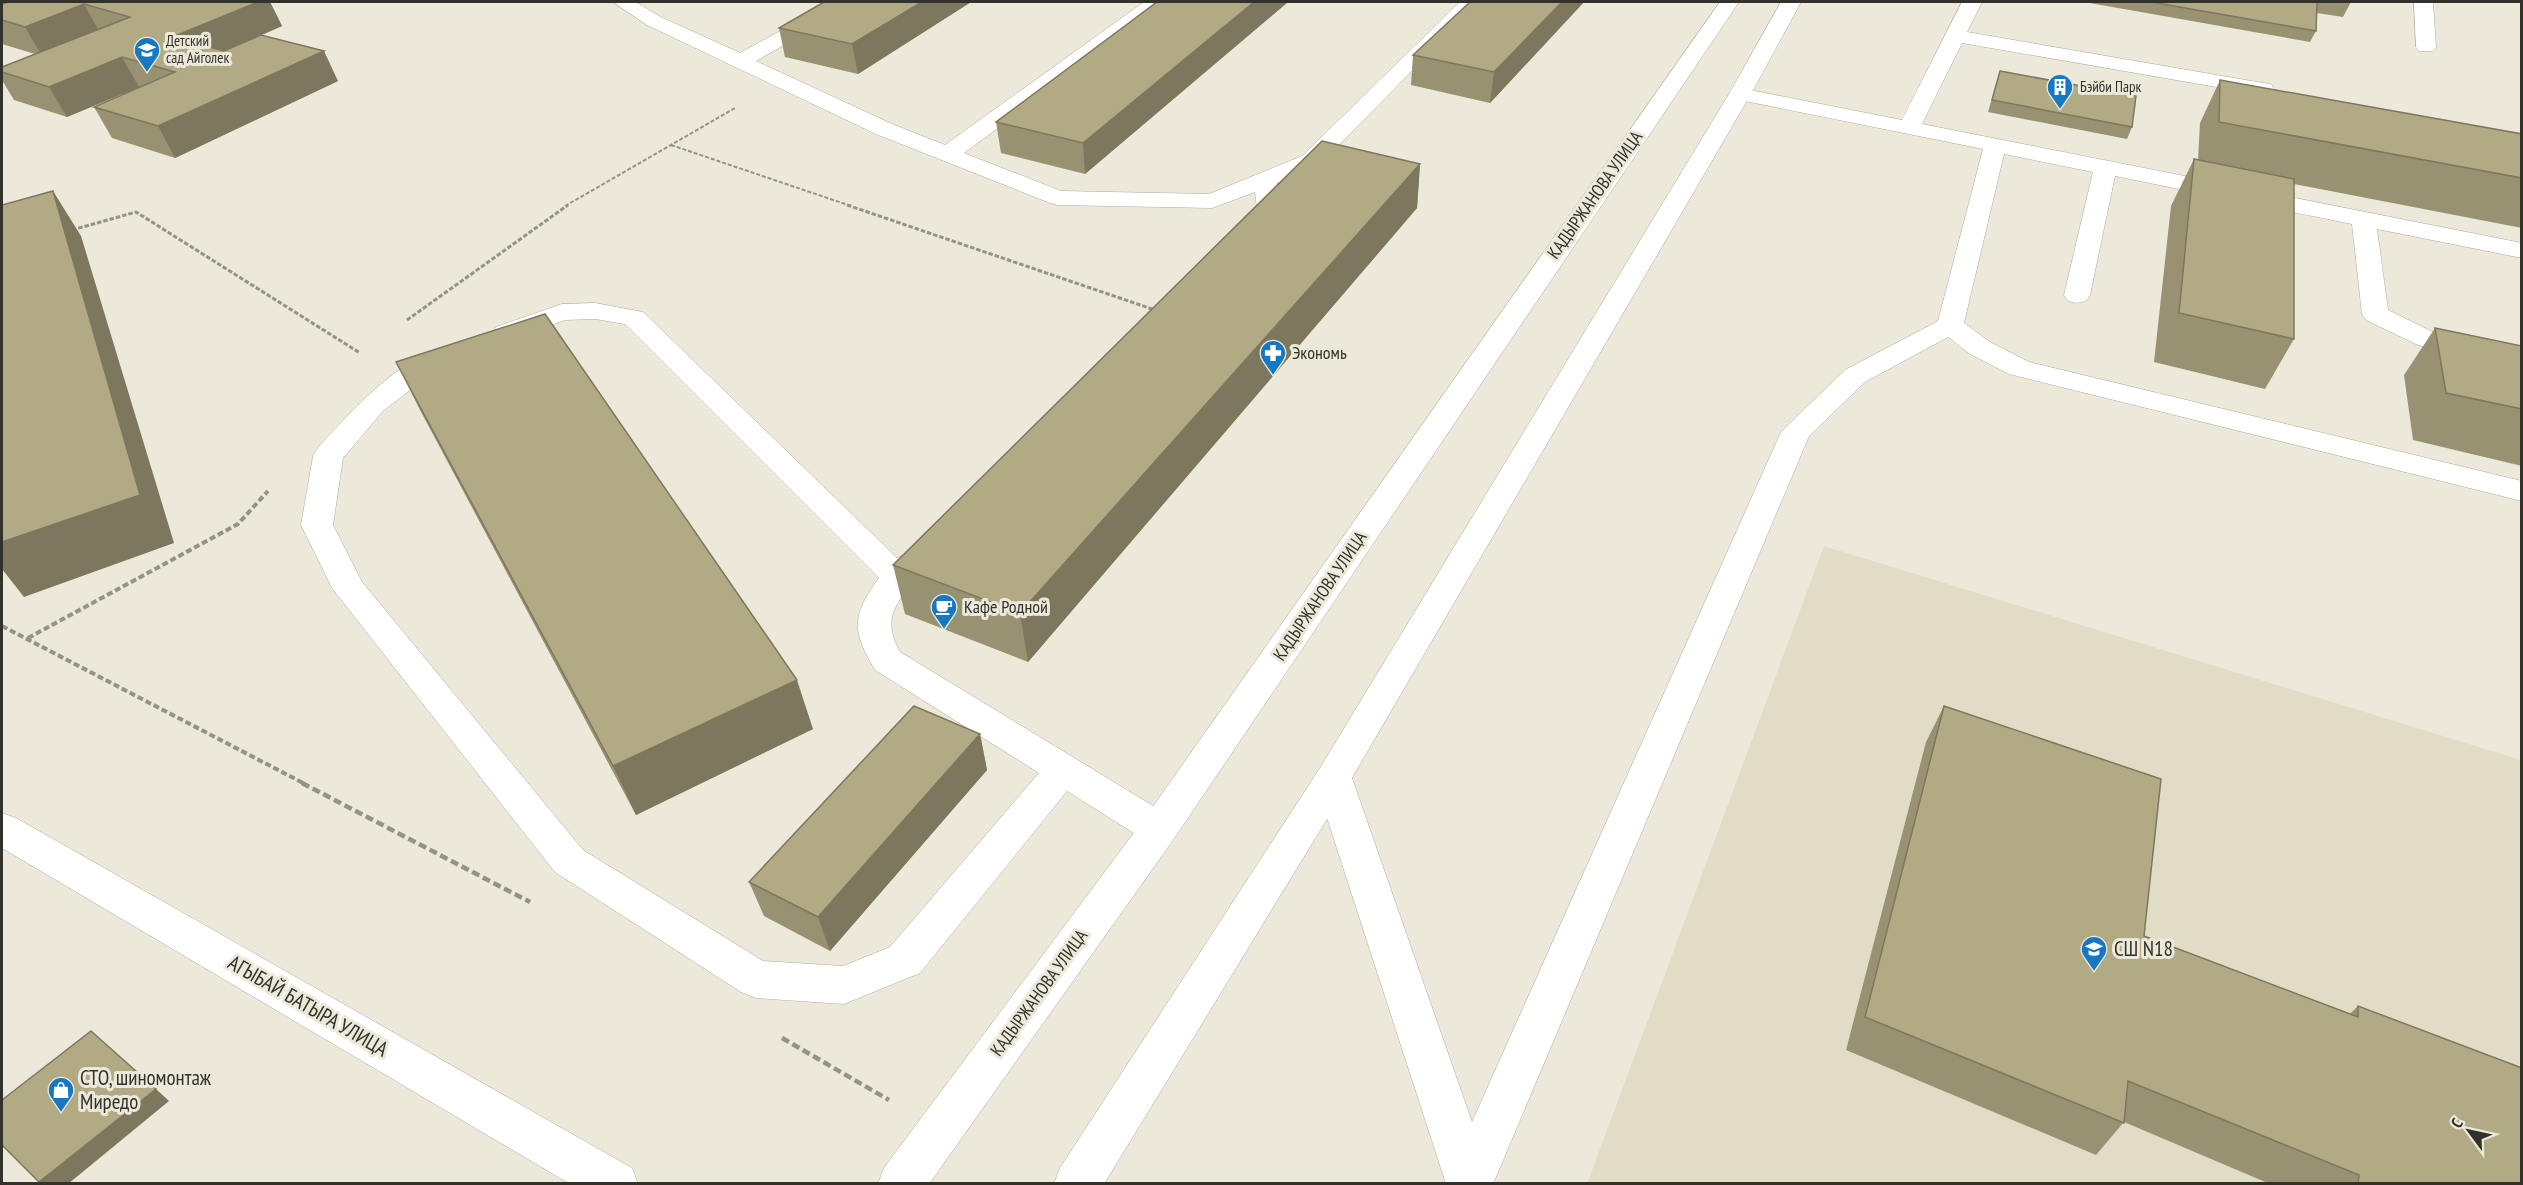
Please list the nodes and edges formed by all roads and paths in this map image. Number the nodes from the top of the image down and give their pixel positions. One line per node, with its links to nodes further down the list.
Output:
1 (623, 2): 11 (main road)
2 (846, 2): 11 (main road)
3 (1156, 2): 17 (main road)
4 (1470, 2): 19 (main road)
5 (1729, 2): 36 (main road, КАДЫРЖАНОВА УЛИЦА)
6 (1791, 2): 13 (main road)
7 (1972, 2): 9 (main road)
8 (2423, 2): 10 (main road)
9 (1955, 36): 12 (main road); 14 (main road)
10 (2426, 46)
11 (741, 62): 17 (main road)
12 (2286, 93)
13 (1740, 94): 14 (main road); 34 (main road)
14 (1909, 128): 16 (main road)
15 (670, 145): 25 (path)
16 (1995, 146): 18 (main road); 26 (main road)
17 (948, 154): 19 (main road)
18 (2105, 168): 20 (main road); 24 (main road)
19 (1265, 180): 22 (main road)
20 (2364, 220): 23 (main road); 28 (main road)
21 (69, 231): 27 (path)
22 (1229, 250)
23 (2522, 251)
24 (2077, 295)
25 (1165, 313)
26 (1950, 325): 29 (main road); 40 (main road)
27 (365, 356)
28 (2522, 364)
29 (2522, 491)
30 (930, 544): 31 (main road)
31 (897, 577): 33 (main road); 33 (main road)
32 (2, 626): 37 (path)
33 (1063, 770): 36 (main road)
34 (1333, 778): 40 (main road); 43 (main road)
35 (2, 829): 41 (main road, АГЫБАЙ БАТЫРА УЛИЦА)
36 (1159, 830): 39 (main road, КАДЫРЖАНОВА УЛИЦА)
37 (540, 907)
38 (777, 1036): 39 (path)
39 (940, 1129): 42 (main road, КАДЫРЖАНОВА УЛИЦА)
40 (1470, 1182)
41 (615, 1184)
42 (901, 1184)
43 (1077, 1184)

